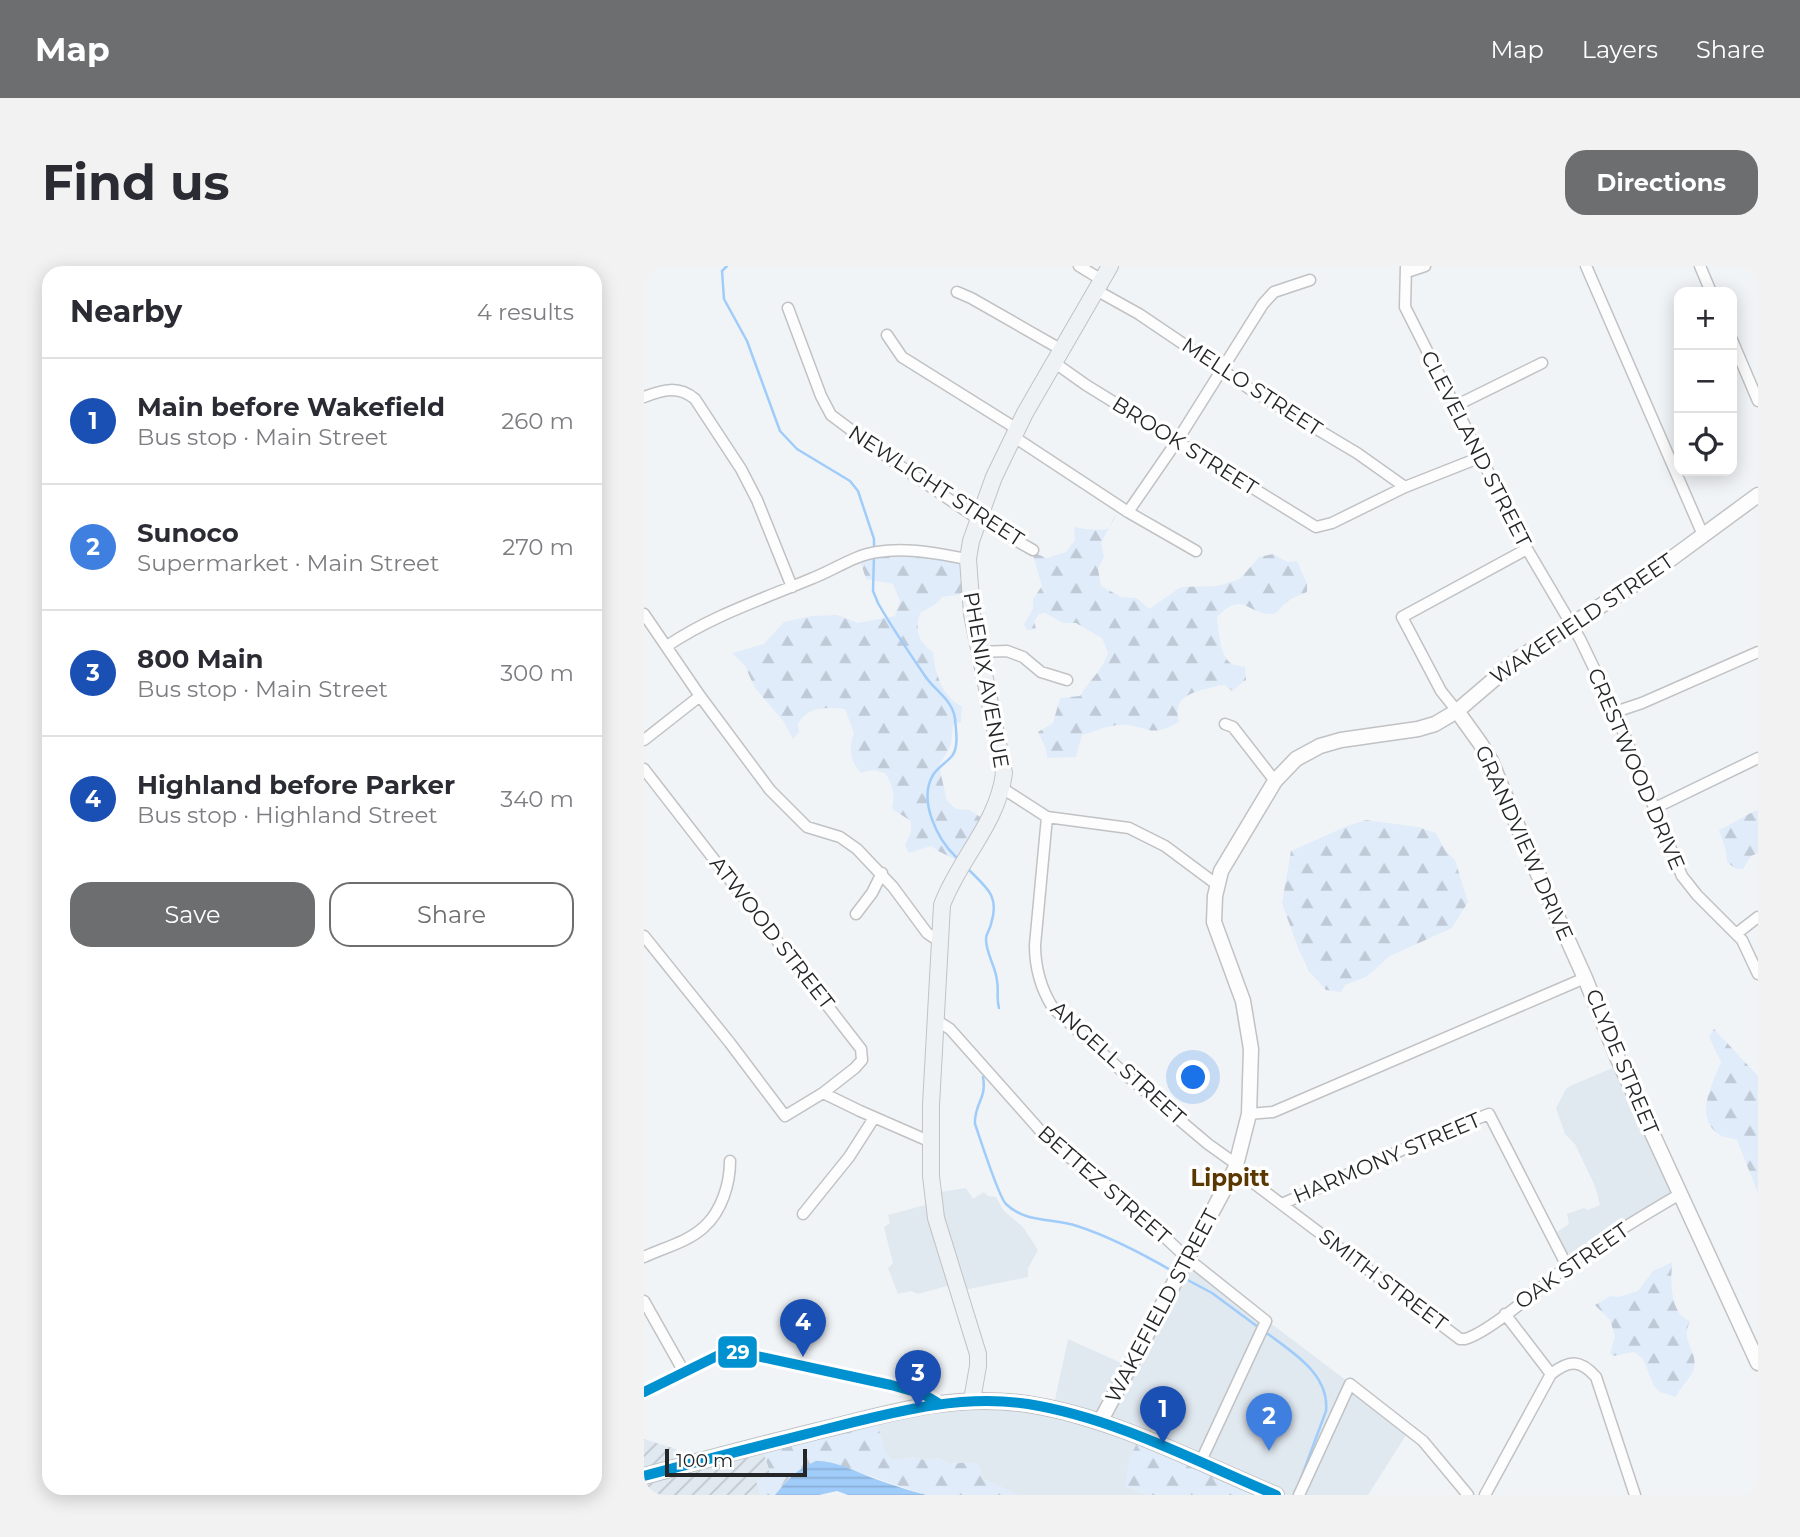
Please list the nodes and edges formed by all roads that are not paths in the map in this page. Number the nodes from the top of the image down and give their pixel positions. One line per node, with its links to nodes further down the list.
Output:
1 (1079, 266): 6 (street, MELLO STREET)
2 (1425, 266): 5 (street)
3 (1586, 266): 26 (street)
4 (1700, 266): 8 (street)
5 (1407, 269): 18 (street, CLEVELAND STREET)
6 (1103, 278): 13 (main road, PHENIX AVENUE); 15 (street, MELLO STREET)
7 (1310, 280): 15 (street)
8 (1709, 287)
9 (957, 292): 13 (street, BROOK STREET)
10 (788, 308): 25 (street, NEWLIGHT STREET)
11 (887, 335): 19 (street)
12 (1736, 350): 17 (street)
13 (1058, 356): 19 (main road, PHENIX AVENUE); 20 (street, BROOK STREET)
14 (1542, 363): 18 (street)
15 (1222, 369): 20 (street); 22 (street, MELLO STREET)
16 (644, 397): 31 (street)
17 (1758, 401)
18 (1455, 407): 21 (street, CLEVELAND STREET)
19 (1016, 433): 24 (street); 25 (main road, PHENIX AVENUE)
20 (1177, 441): 22 (street, BROOK STREET); 24 (street)
21 (1481, 457): 22 (street); 27 (street, CLEVELAND STREET)
22 (1405, 487)
23 (1758, 495): 26 (street, WAKEFIELD STREET)
24 (1128, 512): 29 (street)
25 (978, 519): 28 (street, NEWLIGHT STREET); 30 (main road, PHENIX AVENUE)
26 (1703, 535): 33 (street, WAKEFIELD STREET)
27 (1527, 549): 33 (street, CLEVELAND STREET); 39 (street)
28 (1032, 550)
29 (1196, 551)
30 (968, 559): 31 (street); 35 (main road, PHENIX AVENUE)
31 (792, 587): 34 (street)
32 (644, 614): 34 (street)
33 (1570, 626): 39 (street, WAKEFIELD STREET); 40 (street, CRESTWOOD DRIVE)
34 (667, 646): 38 (street)
35 (978, 652): 37 (street); 46 (main road, PHENIX AVENUE)
36 (1758, 652): 40 (street)
37 (1067, 680)
38 (700, 696): 42 (street); 49 (street)
39 (1457, 711): 45 (street, WAKEFIELD STREET); 57 (street, GRANDVIEW DRIVE)
40 (1615, 712): 47 (street, CRESTWOOD DRIVE)
41 (1225, 724): 45 (street)
42 (644, 740)
43 (1758, 758): 47 (street)
44 (644, 769): 59 (street, ATWOOD STREET)
45 (1275, 781): 50 (street, WAKEFIELD STREET)
46 (1002, 788): 48 (street); 55 (main road, PHENIX AVENUE)
47 (1655, 808): 53 (street, CRESTWOOD DRIVE)
48 (1047, 817): 50 (street); 64 (street, ANGELL STREET)
49 (882, 873): 51 (street); 55 (street)
50 (1216, 884): 60 (street, WAKEFIELD STREET)
51 (856, 914)
52 (1758, 917): 53 (street)
53 (1736, 934): 56 (street, CRESTWOOD DRIVE)
54 (644, 936): 59 (street)
55 (939, 941): 58 (main road, PHENIX AVENUE)
56 (1758, 974)
57 (1585, 978): 60 (street, CLYDE STREET); 65 (street, CLYDE STREET)
58 (936, 1020): 62 (main road, PHENIX AVENUE); 69 (street, BETTEZ STREET)
59 (823, 1093): 61 (street)
60 (1249, 1114): 64 (street, WAKEFIELD STREET)
61 (874, 1118): 62 (street); 67 (street)
62 (931, 1142): 78 (main road, PHENIX AVENUE)
63 (730, 1161): 68 (street)
64 (1236, 1166): 66 (street, SMITH STREET); 69 (street, WAKEFIELD STREET)
65 (1680, 1194): 70 (street, OAK STREET); 74 (street, CLYDE STREET)
66 (1282, 1204): 70 (street, HARMONY STREET); 73 (street, SMITH STREET)
67 (803, 1214)
68 (644, 1257)
69 (1187, 1258): 80 (street, WAKEFIELD STREET); 81 (street, BETTEZ STREET)
70 (1567, 1266): 72 (street, OAK STREET)
71 (644, 1301): 75 (street)
72 (1505, 1314): 73 (street, OAK STREET); 76 (street)
73 (1465, 1339)
74 (1758, 1363)
75 (684, 1372): 77 (street); 79 (street)
76 (1551, 1374): 86 (street); 87 (street)
77 (644, 1392)
78 (972, 1401): 79 (main road); 80 (main road)
79 (938, 1403): 82 (main road)
80 (1100, 1422): 81 (main road)
81 (1200, 1463): 83 (main road)
82 (644, 1476)
83 (1276, 1495)
84 (1298, 1495): 85 (street)
85 (1468, 1495)
86 (1485, 1495)
87 (1635, 1495)

